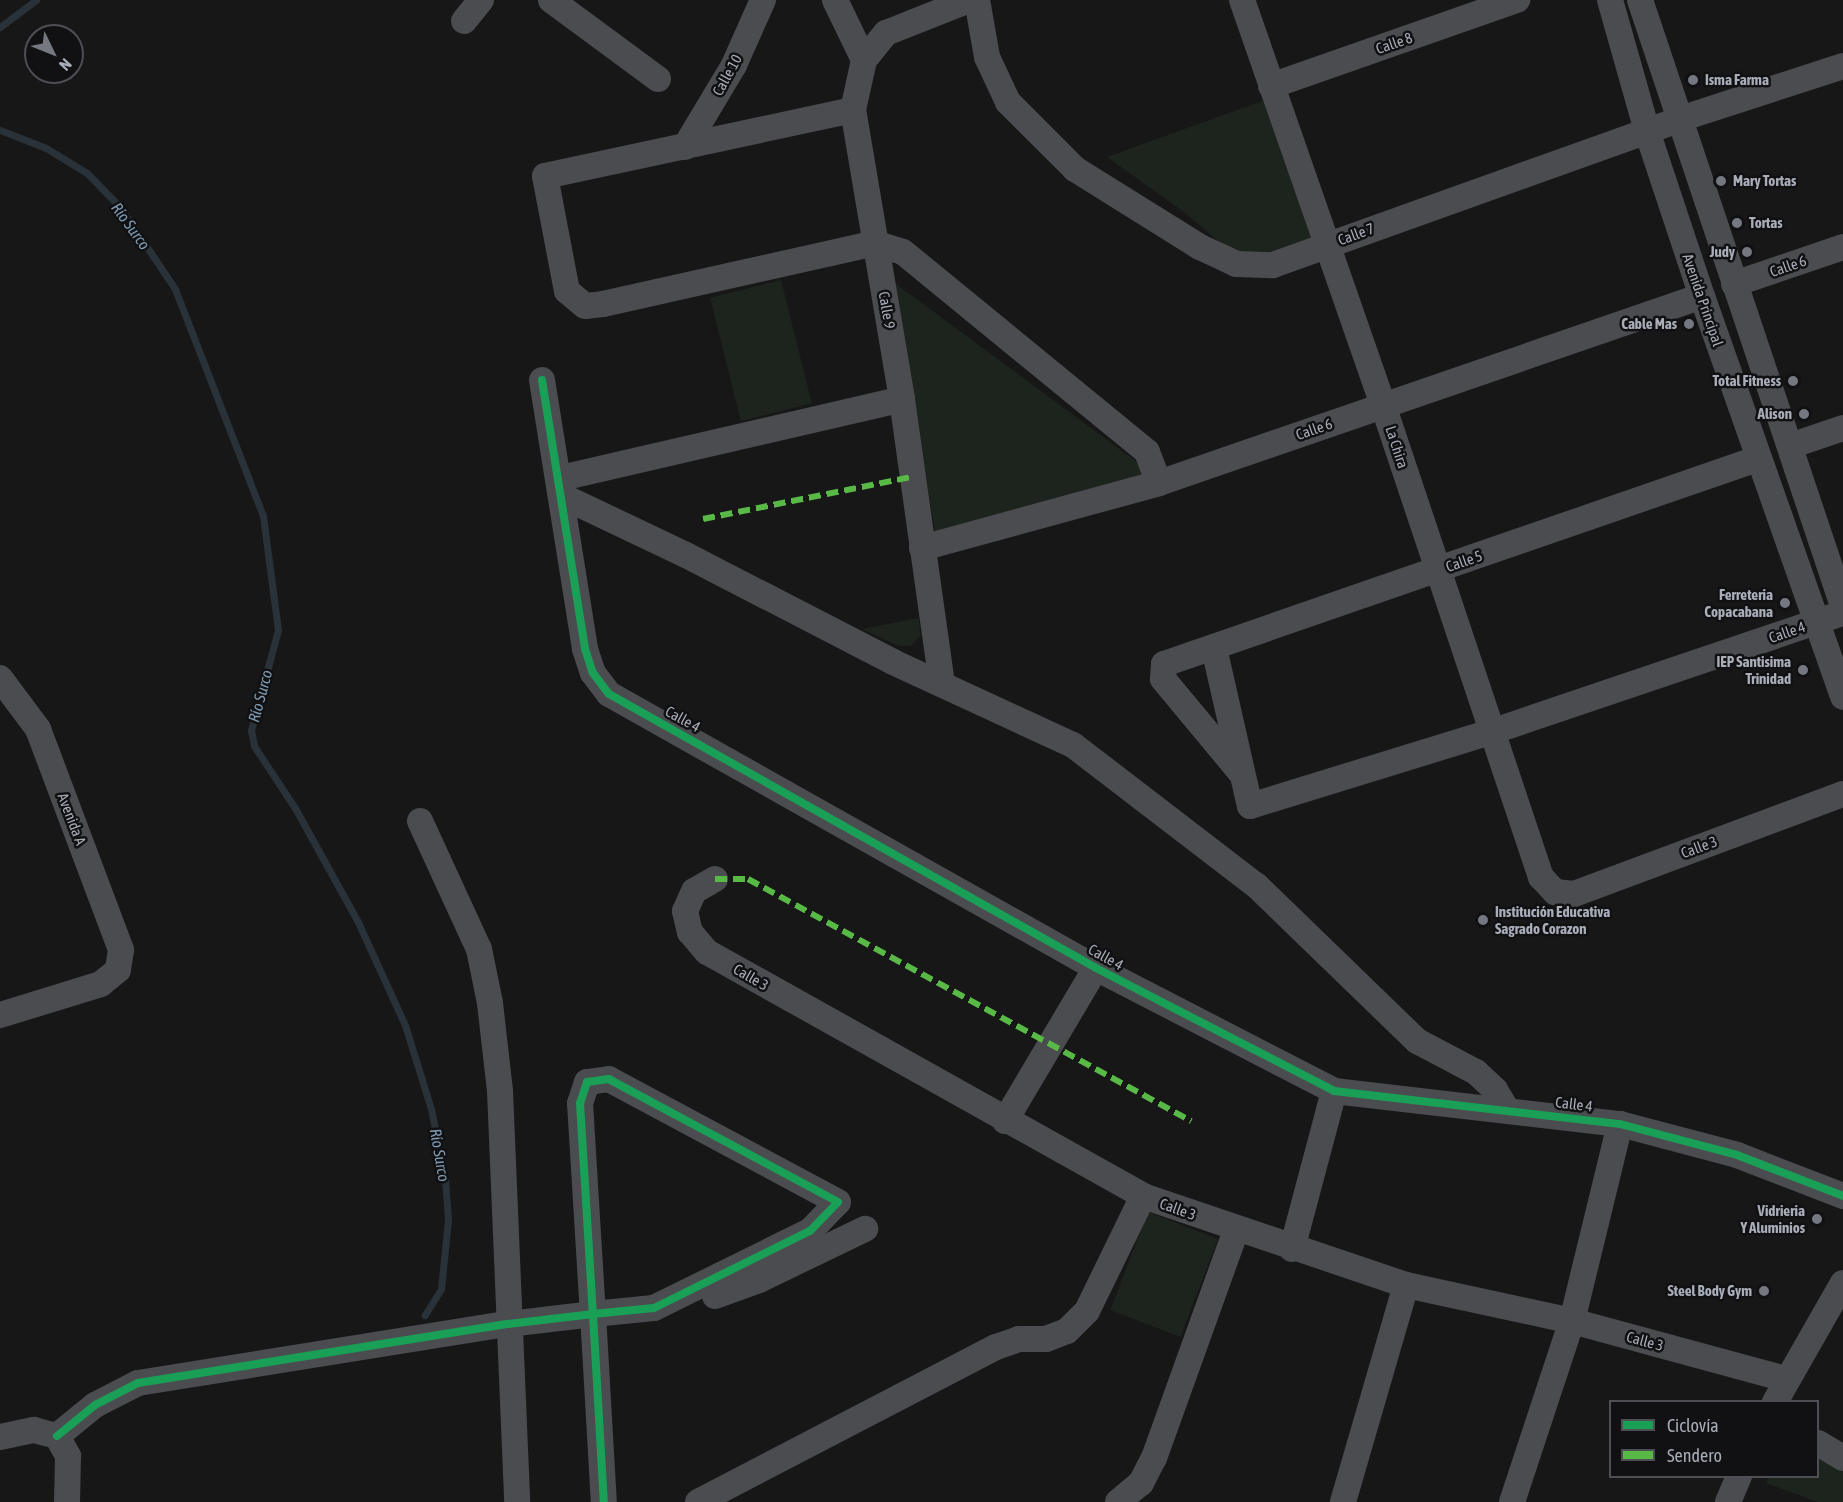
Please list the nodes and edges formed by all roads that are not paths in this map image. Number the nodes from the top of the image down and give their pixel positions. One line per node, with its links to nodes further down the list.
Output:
1 (482, 0): 11 (street)
2 (551, 0): 14 (street)
3 (763, 0): 19 (street, Calle 10)
4 (835, 0): 12 (street)
5 (969, 0): 12 (street, Calle 9)
6 (977, 0): 21 (street, Calle 7)
7 (1242, 0): 15 (street, La Chira)
8 (1517, 0): 15 (street, Calle 8)
9 (1610, 0): 18 (street, Avenida Principal)
10 (1640, 0): 17 (street)
11 (464, 21)
12 (864, 60): 16 (street, Calle 9)
13 (1843, 66): 17 (street, Calle 7)
14 (658, 79)
15 (1271, 86): 21 (street, La Chira)
16 (853, 110): 19 (street); 20 (street, Calle 9)
17 (1677, 120): 18 (street, Calle 7); 23 (street)
18 (1647, 131): 21 (street, Calle 7); 24 (street, Avenida Principal)
19 (685, 147): 20 (street)
20 (875, 243): 26 (street, Calle 9); 31 (street)
21 (1328, 244): 27 (street, La Chira)
22 (1843, 247): 23 (street, Calle 6)
23 (1734, 284): 29 (street)
24 (1702, 296): 27 (street, Calle 6); 30 (street, Avenida Principal)
25 (542, 380): 32 (street, Calle 4)
26 (902, 399): 32 (street); 33 (street, Calle 9)
27 (1383, 405): 31 (street, Calle 6); 34 (street, La Chira)
28 (1843, 428): 29 (street)
29 (1790, 446): 35 (street)
30 (1757, 459): 34 (street, Calle 5); 37 (street, Avenida Principal)
31 (1159, 483): 33 (street, Calle 6)
32 (562, 488): 40 (street); 48 (street, Calle 4)
33 (922, 548): 40 (street, Calle 9)
34 (1438, 571): 38 (street, Calle 5); 42 (street, La Chira)
35 (1843, 606)
36 (1843, 613): 37 (street, Calle 4)
37 (1816, 622): 41 (street, Avenida Principal); 42 (street, Calle 4)
38 (1214, 648): 43 (street); 43 (street, Calle 5)
39 (0, 678): 49 (street, Avenida A)
40 (942, 684): 51 (street)
41 (1843, 697)
42 (1491, 732): 43 (street, Calle 4); 47 (street, La Chira)
43 (1244, 776)
44 (1843, 794): 47 (street, Calle 3)
45 (420, 821): 64 (street)
46 (715, 879): 52 (street, Calle 3)
47 (1555, 892)
48 (1096, 968): 50 (street, Calle 4); 52 (street)
49 (0, 1015)
50 (1334, 1090): 51 (street, Calle 4); 58 (street)
51 (1507, 1110): 53 (street, Calle 4)
52 (1005, 1121): 54 (street, Calle 3)
53 (1620, 1124): 55 (street, Calle 4); 63 (street)
54 (1143, 1196): 57 (street, Calle 3); 73 (street)
55 (1843, 1196)
56 (866, 1229): 61 (street)
57 (1236, 1230): 58 (street, Calle 3); 74 (street)
58 (1292, 1249): 60 (street, Calle 3)
59 (1843, 1283): 65 (street)
60 (1406, 1285): 63 (street, Calle 3); 75 (street)
61 (654, 1308): 62 (street); 62 (street)
62 (593, 1314): 64 (street); 72 (street)
63 (1572, 1321): 65 (street, Calle 3); 76 (street)
64 (508, 1324): 66 (street); 71 (street)
65 (1780, 1390)
66 (57, 1436): 67 (street); 70 (street)
67 (0, 1437)
68 (1819, 1444): 69 (street)
69 (1843, 1458)
70 (67, 1502)
71 (518, 1502)
72 (604, 1502)
73 (698, 1502)
74 (1118, 1502)
75 (1343, 1502)
76 (1512, 1502)

